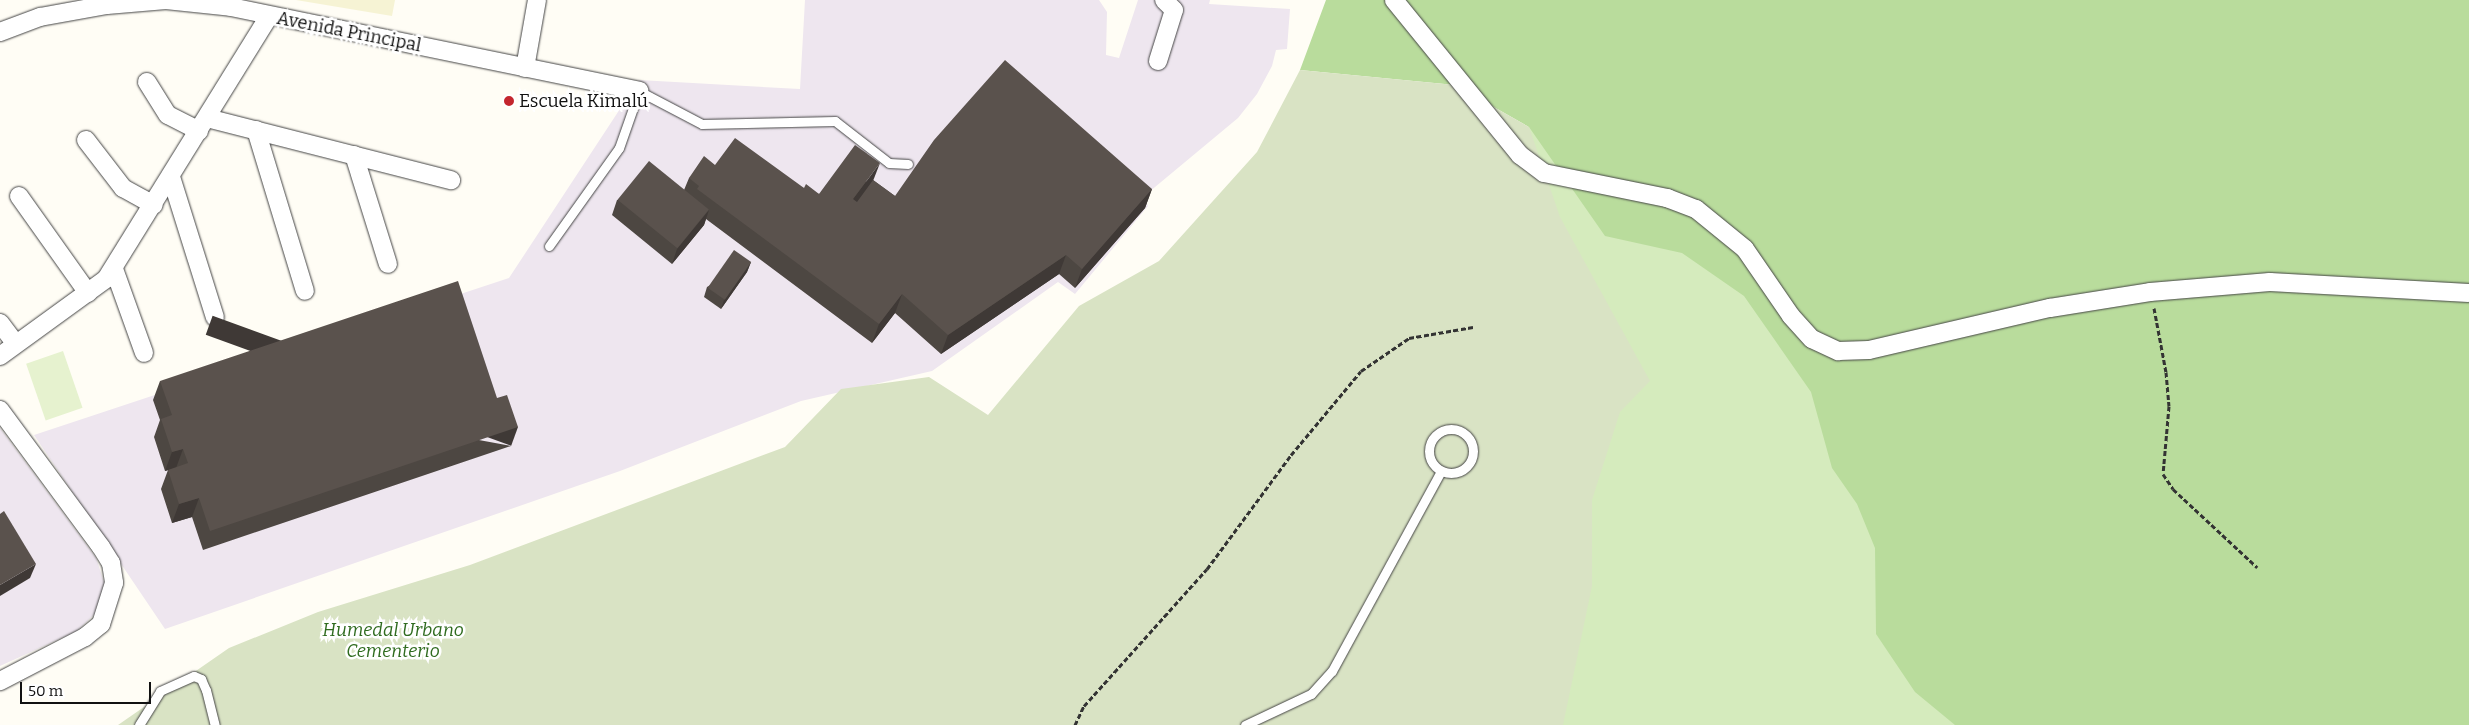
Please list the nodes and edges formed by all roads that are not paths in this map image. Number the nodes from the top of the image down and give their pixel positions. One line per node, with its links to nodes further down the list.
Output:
1 (48, 0): 6 (street)
2 (537, 0): 9 (street)
3 (1164, 0): 8 (street)
4 (1394, 0): 26 (street)
5 (268, 16): 6 (street, Avenida Principal); 9 (street, Avenida Principal); 12 (street)
6 (40, 17): 7 (street, Avenida Principal)
7 (0, 32)
8 (1158, 61)
9 (525, 68): 11 (street, Avenida Principal)
10 (147, 82): 12 (street)
11 (638, 91): 16 (lane); 21 (lane)
12 (203, 124): 13 (street); 17 (street)
13 (256, 130): 15 (street); 24 (street)
14 (86, 140): 20 (street)
15 (354, 155): 18 (street); 22 (street)
16 (908, 164)
17 (171, 177): 20 (street); 27 (street)
18 (451, 180)
19 (19, 196): 25 (street)
20 (154, 205): 23 (street)
21 (549, 246)
22 (388, 264)
23 (114, 269): 25 (street); 30 (street)
24 (304, 291)
25 (88, 292): 29 (street)
26 (2469, 293)
27 (215, 317)
28 (0, 323): 29 (street)
29 (16, 344): 31 (street)
30 (144, 353)
31 (0, 356)
32 (0, 410): 34 (street)
33 (1441, 471): 33 (lane); 37 (lane)
34 (0, 681)
35 (139, 725): 36 (lane)
36 (215, 725)
37 (1245, 725)

